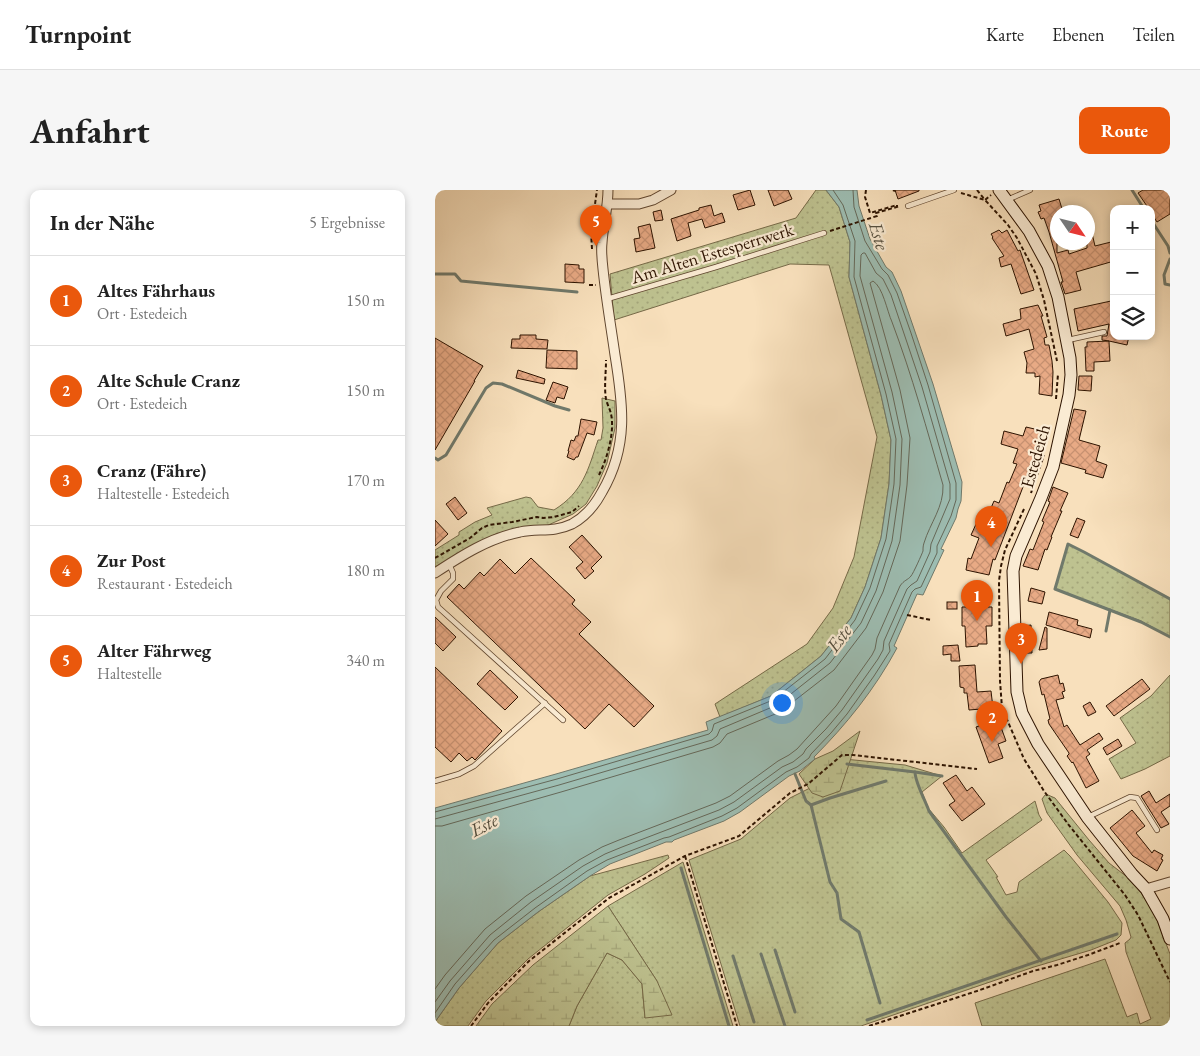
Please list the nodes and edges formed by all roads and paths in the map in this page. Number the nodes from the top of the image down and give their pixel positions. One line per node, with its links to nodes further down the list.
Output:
1 (597, 190): 14 (path)
2 (607, 190): 11 (street)
3 (671, 190): 11 (street)
4 (866, 190): 12 (path)
5 (954, 190): 9 (path); 13 (lane)
6 (977, 190): 9 (path)
7 (1030, 190): 10 (lane)
8 (996, 192): 9 (path); 10 (street, Estedeich)
9 (985, 200): 23 (path)
10 (1006, 200): 21 (street, Estedeich)
11 (608, 204): 19 (street)
12 (898, 206): 13 (path); 15 (path)
13 (908, 206)
14 (592, 222)
15 (835, 229)
16 (824, 233): 19 (lane, Am Alten Estesperrwerk)
17 (589, 285): 18 (path)
18 (595, 285)
19 (607, 299): 27 (street)
20 (1104, 332): 21 (lane)
21 (1067, 340): 37 (street, Estedeich)
22 (606, 356): 24 (path)
23 (1057, 361)
24 (597, 480)
25 (579, 506): 26 (path)
26 (435, 558)
27 (449, 564): 28 (street); 29 (lane)
28 (435, 573)
29 (436, 600): 32 (lane)
30 (907, 616): 31 (path)
31 (931, 620)
32 (545, 703): 34 (lane); 36 (lane)
33 (1003, 708): 44 (path)
34 (563, 720)
35 (977, 769): 39 (path)
36 (435, 781)
37 (1087, 817): 38 (lane); 41 (street, Estedeich)
38 (1157, 830)
39 (685, 856): 45 (path); 46 (path)
40 (1170, 882): 41 (street)
41 (1146, 890): 42 (street, Estedeich)
42 (1170, 938)
43 (1120, 943): 47 (path)
44 (1170, 982)
45 (471, 1026)
46 (737, 1026)
47 (869, 1026)

